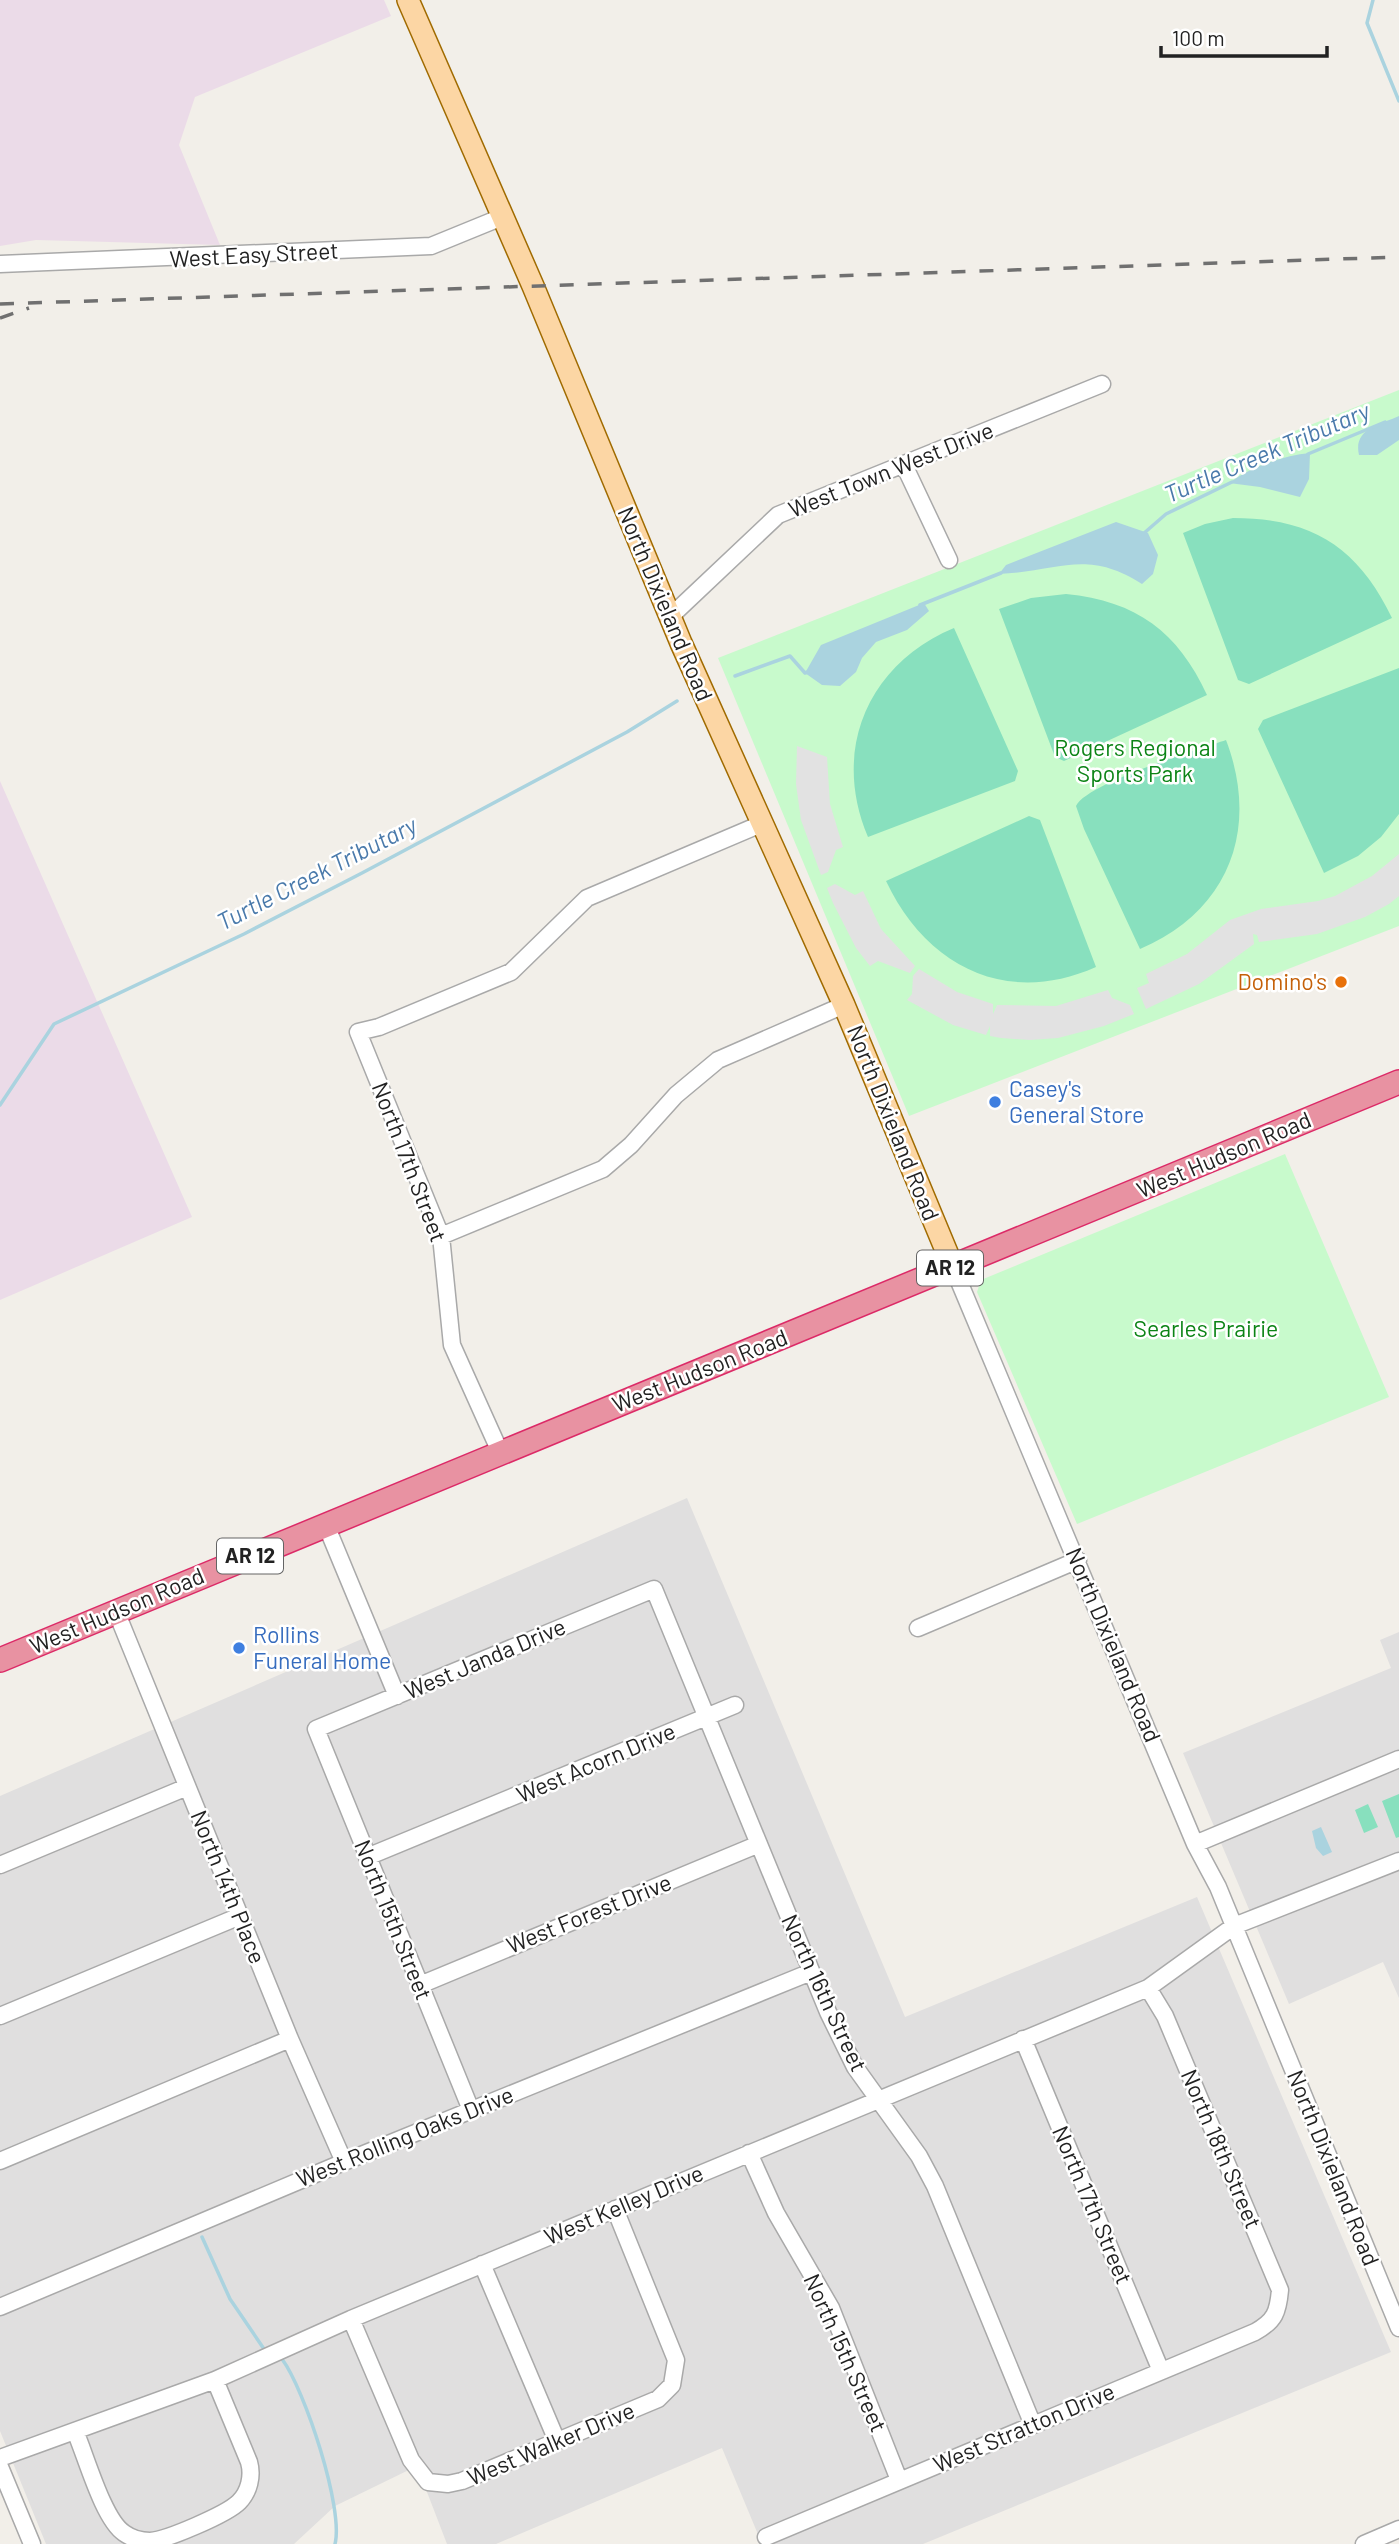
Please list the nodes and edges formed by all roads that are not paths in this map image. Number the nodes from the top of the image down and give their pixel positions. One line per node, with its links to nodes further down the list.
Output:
1 (408, 0): 2 (main road, North Dixieland Road)
2 (502, 217): 3 (street, West Easy Street); 7 (main road, North Dixieland Road)
3 (0, 264)
4 (1102, 384): 5 (street, West Town West Drive)
5 (904, 465): 6 (street); 7 (street, West Town West Drive)
6 (949, 560)
7 (670, 617): 8 (main road, North Dixieland Road)
8 (761, 824): 9 (main road, North Dixieland Road); 11 (street, North 17th Street)
9 (844, 1005): 11 (street); 12 (main road, North Dixieland Road)
10 (1399, 1082): 12 (highway, West Hudson Road / AR 12)
11 (441, 1237): 13 (street, North 17th Street)
12 (953, 1267): 13 (highway, West Hudson Road / AR 12); 15 (street, North Dixieland Road)
13 (501, 1454): 14 (highway, West Hudson Road / AR 12)
14 (326, 1525): 17 (highway, West Hudson Road / AR 12); 20 (street)
15 (1078, 1560): 18 (street); 27 (street, North Dixieland Road)
16 (654, 1589): 20 (street, West Janda Drive); 22 (street, North 16th Street)
17 (116, 1611): 19 (highway, West Hudson Road / AR 12); 25 (street, North 14th Place)
18 (918, 1628)
19 (0, 1660)
20 (397, 1696): 23 (street, West Janda Drive)
21 (734, 1705): 22 (street, West Acorn Drive)
22 (707, 1716): 26 (street, North 16th Street); 28 (street, West Acorn Drive)
23 (316, 1729): 28 (street, North 15th Street)
24 (1399, 1759): 27 (street)
25 (187, 1787): 30 (street); 31 (street, North 14th Place)
26 (759, 1844): 33 (street, North 16th Street); 34 (street, West Forest Drive)
27 (1195, 1844): 32 (street, North Dixieland Road)
28 (367, 1857): 34 (street, North 15th Street)
29 (1399, 1861): 32 (street, West Kelley Drive)
30 (0, 1865)
31 (240, 1916): 36 (street); 37 (street, North 14th Place)
32 (1234, 1926): 35 (street, West Kelley Drive); 49 (street, North Dixieland Road)
33 (811, 1972): 39 (street, North 16th Street); 40 (street, West Rolling Oaks Drive)
34 (420, 1985): 40 (street, North 15th Street)
35 (1148, 1988): 38 (street, West Kelley Drive); 47 (street, North 18th Street)
36 (0, 2016)
37 (290, 2039): 42 (street); 43 (street, North 14th Place)
38 (1023, 2039): 39 (street, West Kelley Drive); 50 (street, North 17th Street)
39 (878, 2099): 41 (street, West Kelley Drive); 52 (street, North 16th Street)
40 (471, 2110): 43 (street, West Rolling Oaks Drive)
41 (748, 2153): 44 (street, West Kelley Drive); 57 (street, North 15th Street)
42 (0, 2161)
43 (344, 2162): 46 (street, West Rolling Oaks Drive)
44 (615, 2209): 45 (street, West Kelley Drive); 54 (street, West Walker Drive)
45 (482, 2264): 48 (street, West Kelley Drive); 54 (street)
46 (0, 2307)
47 (1278, 2313): 50 (street, West Stratton Drive)
48 (351, 2319): 51 (street, West Kelley Drive); 54 (street, West Walker Drive)
49 (1399, 2328)
50 (1161, 2371): 52 (street, West Stratton Drive)
51 (215, 2380): 53 (street, West Kelley Drive); 53 (street)
52 (1033, 2425): 57 (street, West Stratton Drive)
53 (75, 2431): 55 (street, West Kelley Drive)
54 (557, 2441)
55 (0, 2458)
56 (0, 2467): 60 (street)
57 (899, 2480): 59 (street, West Stratton Drive)
58 (1399, 2529): 61 (street)
59 (766, 2537)
60 (32, 2544)
61 (1364, 2544)

